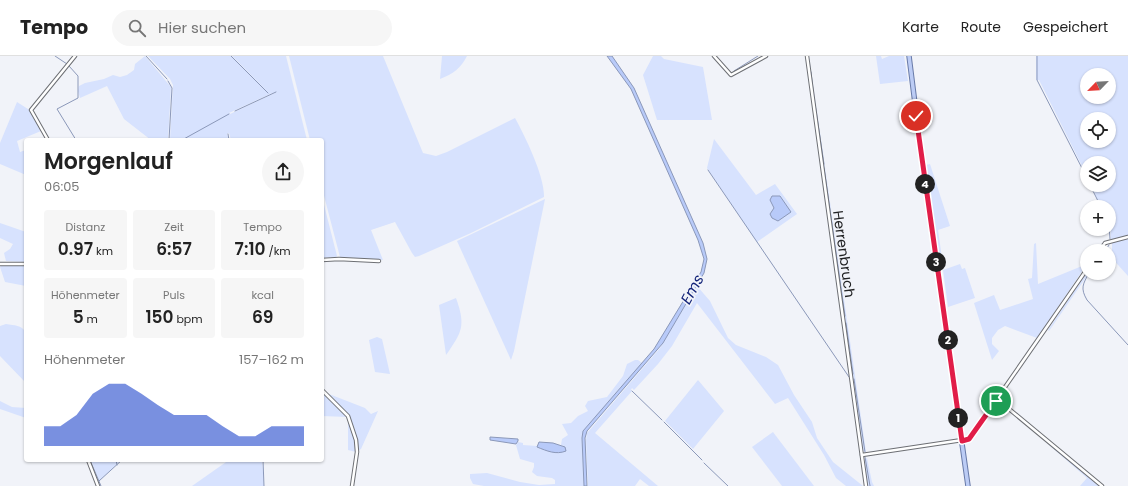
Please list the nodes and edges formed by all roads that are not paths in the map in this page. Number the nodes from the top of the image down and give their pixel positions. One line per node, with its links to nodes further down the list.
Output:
1 (75, 56): 6 (street)
2 (714, 56): 3 (street)
3 (766, 56)
4 (807, 56): 17 (street, Herrenbruch)
5 (909, 56): 16 (main road)
6 (47, 138)
7 (1128, 237): 8 (street)
8 (1104, 244)
9 (324, 260): 10 (street)
10 (379, 262)
11 (0, 264): 12 (street)
12 (24, 264)
13 (1080, 279): 15 (street)
14 (324, 392): 20 (street)
15 (997, 399): 16 (street); 23 (street)
16 (962, 441): 17 (street); 22 (main road)
17 (862, 455): 21 (street, Herrenbruch)
18 (89, 462): 19 (street)
19 (98, 486)
20 (352, 486)
21 (866, 486)
22 (968, 486)
23 (1102, 486)

